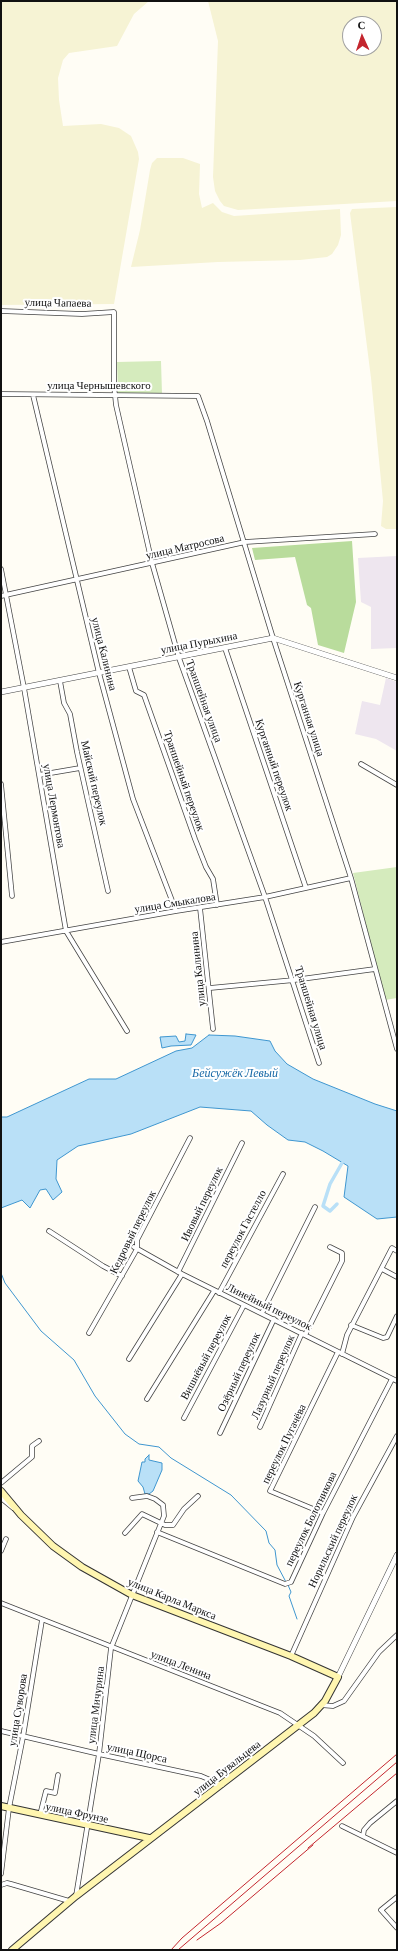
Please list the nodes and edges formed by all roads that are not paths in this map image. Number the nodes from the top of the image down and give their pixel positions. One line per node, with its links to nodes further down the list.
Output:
1 (1, 311): 2 (street, улица Чапаева)
2 (114, 312): 5 (street, Траншейная улица)
3 (1, 394): 4 (street, улица Чернышевского)
4 (33, 395): 5 (street, улица Чернышевского); 11 (street, улица Калинина)
5 (115, 395): 6 (street, улица Чернышевского); 9 (street, Траншейная улица)
6 (198, 396): 8 (street, Курганная улица)
7 (375, 534): 8 (street, улица Матросова)
8 (245, 542): 9 (street, улица Матросова); 13 (street, Курганная улица)
9 (152, 563): 11 (street, улица Матросова); 15 (street, Траншейная улица)
10 (1, 569): 12 (street, улица Лермонтова)
11 (76, 580): 12 (street, улица Матросова); 17 (street, улица Калинина)
12 (3, 596): 20 (street, улица Лермонтова)
13 (273, 638): 14 (street, улица Пурыхина); 18 (street, улица Пурыхина); 28 (street, Курганная улица)
14 (225, 648): 15 (street, улица Пурыхина); 29 (street, Курганный переулок)
15 (179, 658): 16 (street, улица Пурыхина); 32 (street, Траншейная улица)
16 (129, 667): 17 (street, улица Пурыхина); 33 (street, Траншейный переулок)
17 (99, 673): 19 (street, улица Пурыхина); 35 (street, улица Калинина)
18 (397, 678)
19 (60, 681): 20 (street, улица Пурыхина); 23 (street, Майский переулок)
20 (24, 688): 21 (street, улица Пурыхина); 24 (street, улица Лермонтова)
21 (1, 692)
22 (361, 764): 26 (street)
23 (80, 768): 24 (street); 30 (street, Майский переулок)
24 (39, 775): 36 (street, улица Лермонтова)
25 (1, 784): 27 (street)
26 (397, 785)
27 (3, 830): 31 (street)
28 (351, 878): 29 (street, улица Смыкалова); 38 (street, Курганная улица)
29 (306, 888): 32 (street, улица Смыкалова)
30 (108, 891)
31 (12, 896)
32 (266, 898): 33 (street, улица Смыкалова); 39 (street, Траншейная улица)
33 (217, 905): 34 (street, улица Смыкалова)
34 (200, 908): 35 (street, улица Смыкалова); 40 (street, улица Калинина)
35 (176, 911): 36 (street, улица Смыкалова)
36 (66, 931): 37 (street, улица Смыкалова); 42 (street, улица Лермонтова)
37 (1, 942)
38 (375, 969): 39 (street); 43 (street, Курганная улица)
39 (294, 980): 40 (street); 44 (street, Траншейная улица)
40 (210, 988): 41 (street, улица Калинина)
41 (213, 1029)
42 (127, 1031)
43 (397, 1049)
44 (319, 1063)
45 (190, 1138): 51 (street, Кедровый переулок)
46 (242, 1143): 54 (street, Ивовый переулок)
47 (283, 1174): 58 (street, переулок Гастелло)
48 (315, 1207): 60 (street)
49 (49, 1231): 55 (street)
50 (330, 1247): 65 (street, Лазурный переулок)
51 (135, 1248): 54 (street, Линейный переулок); 55 (street, Кедровый переулок)
52 (397, 1251): 53 (street)
53 (382, 1269): 56 (street); 63 (street)
54 (180, 1273): 57 (street, Линейный переулок); 67 (street, Ивовый переулок)
55 (122, 1276): 64 (street, Кедровый переулок)
56 (397, 1277)
57 (214, 1291): 58 (street, Линейный переулок); 70 (street)
58 (220, 1293): 59 (street, Линейный переулок)
59 (244, 1305): 60 (street, Линейный переулок); 71 (street, Вишнёвый переулок)
60 (262, 1313): 62 (street, Линейный переулок)
61 (397, 1316): 63 (street)
62 (274, 1319): 65 (street, Линейный переулок); 73 (street, Озёрный переулок)
63 (352, 1325): 66 (street)
64 (89, 1333)
65 (304, 1334): 66 (street, Линейный переулок); 72 (street, Лазурный переулок)
66 (340, 1353): 68 (street, Линейный переулок); 81 (street, переулок Пугачёва)
67 (129, 1359)
68 (392, 1379): 69 (street, Линейный переулок); 81 (street, переулок Болотникова)
69 (397, 1381)
70 (147, 1399)
71 (184, 1418)
72 (260, 1427)
73 (220, 1433)
74 (397, 1436): 94 (street, Норильский переулок)
75 (39, 1441): 76 (street)
76 (1, 1483)
77 (1, 1491): 82 (main road, улица Карла Маркса)
78 (198, 1496): 83 (street)
79 (1, 1498): 82 (street)
80 (132, 1498): 83 (street, улица Мичурина)
81 (323, 1513): 84 (street, переулок Болотникова)
82 (21, 1515): 89 (main road, улица Карла Маркса)
83 (161, 1523): 84 (street, улица Мичурина); 85 (street)
84 (157, 1532): 89 (street, улица Мичурина)
85 (125, 1533)
86 (6, 1539): 87 (street)
87 (1, 1551)
88 (397, 1555): 95 (street, улица Бувальцева)
89 (132, 1595): 93 (street, улица Мичурина); 94 (main road, улица Карла Маркса)
90 (1, 1603): 91 (street, улица Ленина)
91 (42, 1620): 93 (street, улица Ленина); 99 (street, улица Суворова)
92 (397, 1635): 96 (street)
93 (111, 1648): 97 (street, улица Ленина); 100 (street, улица Мичурина)
94 (291, 1656): 95 (main road, улица Карла Маркса)
95 (338, 1677): 96 (main road, улица Бувальцева)
96 (321, 1705): 97 (main road, улица Бувальцева)
97 (298, 1725): 101 (street, улица Ленина); 103 (main road, улица Бувальцева)
98 (1, 1731): 99 (street, улица Щорса)
99 (23, 1737): 100 (street, улица Щорса); 106 (street, улица Суворова)
100 (99, 1754): 103 (street, улица Щорса); 108 (street, улица Мичурина)
101 (343, 1763)
102 (58, 1775): 107 (street)
103 (222, 1785): 111 (main road, улица Бувальцева)
104 (397, 1801): 110 (street)
105 (1, 1806): 106 (main road, улица Фрунзе)
106 (9, 1808): 107 (main road, улица Фрунзе); 113 (street, улица Суворова)
107 (40, 1815): 108 (main road, улица Фрунзе)
108 (88, 1826): 111 (main road, улица Фрунзе); 115 (street, улица Мичурина)
109 (342, 1826): 110 (street)
110 (363, 1836): 112 (street)
111 (150, 1838): 115 (main road, улица Бувальцева)
112 (397, 1853)
113 (1, 1874)
114 (1, 1885): 117 (street)
115 (76, 1896): 117 (main road, улица Бувальцева)
116 (397, 1897): 118 (street)
117 (69, 1901): 119 (main road, улица Бувальцева)
118 (397, 1928)
119 (12, 1950)

